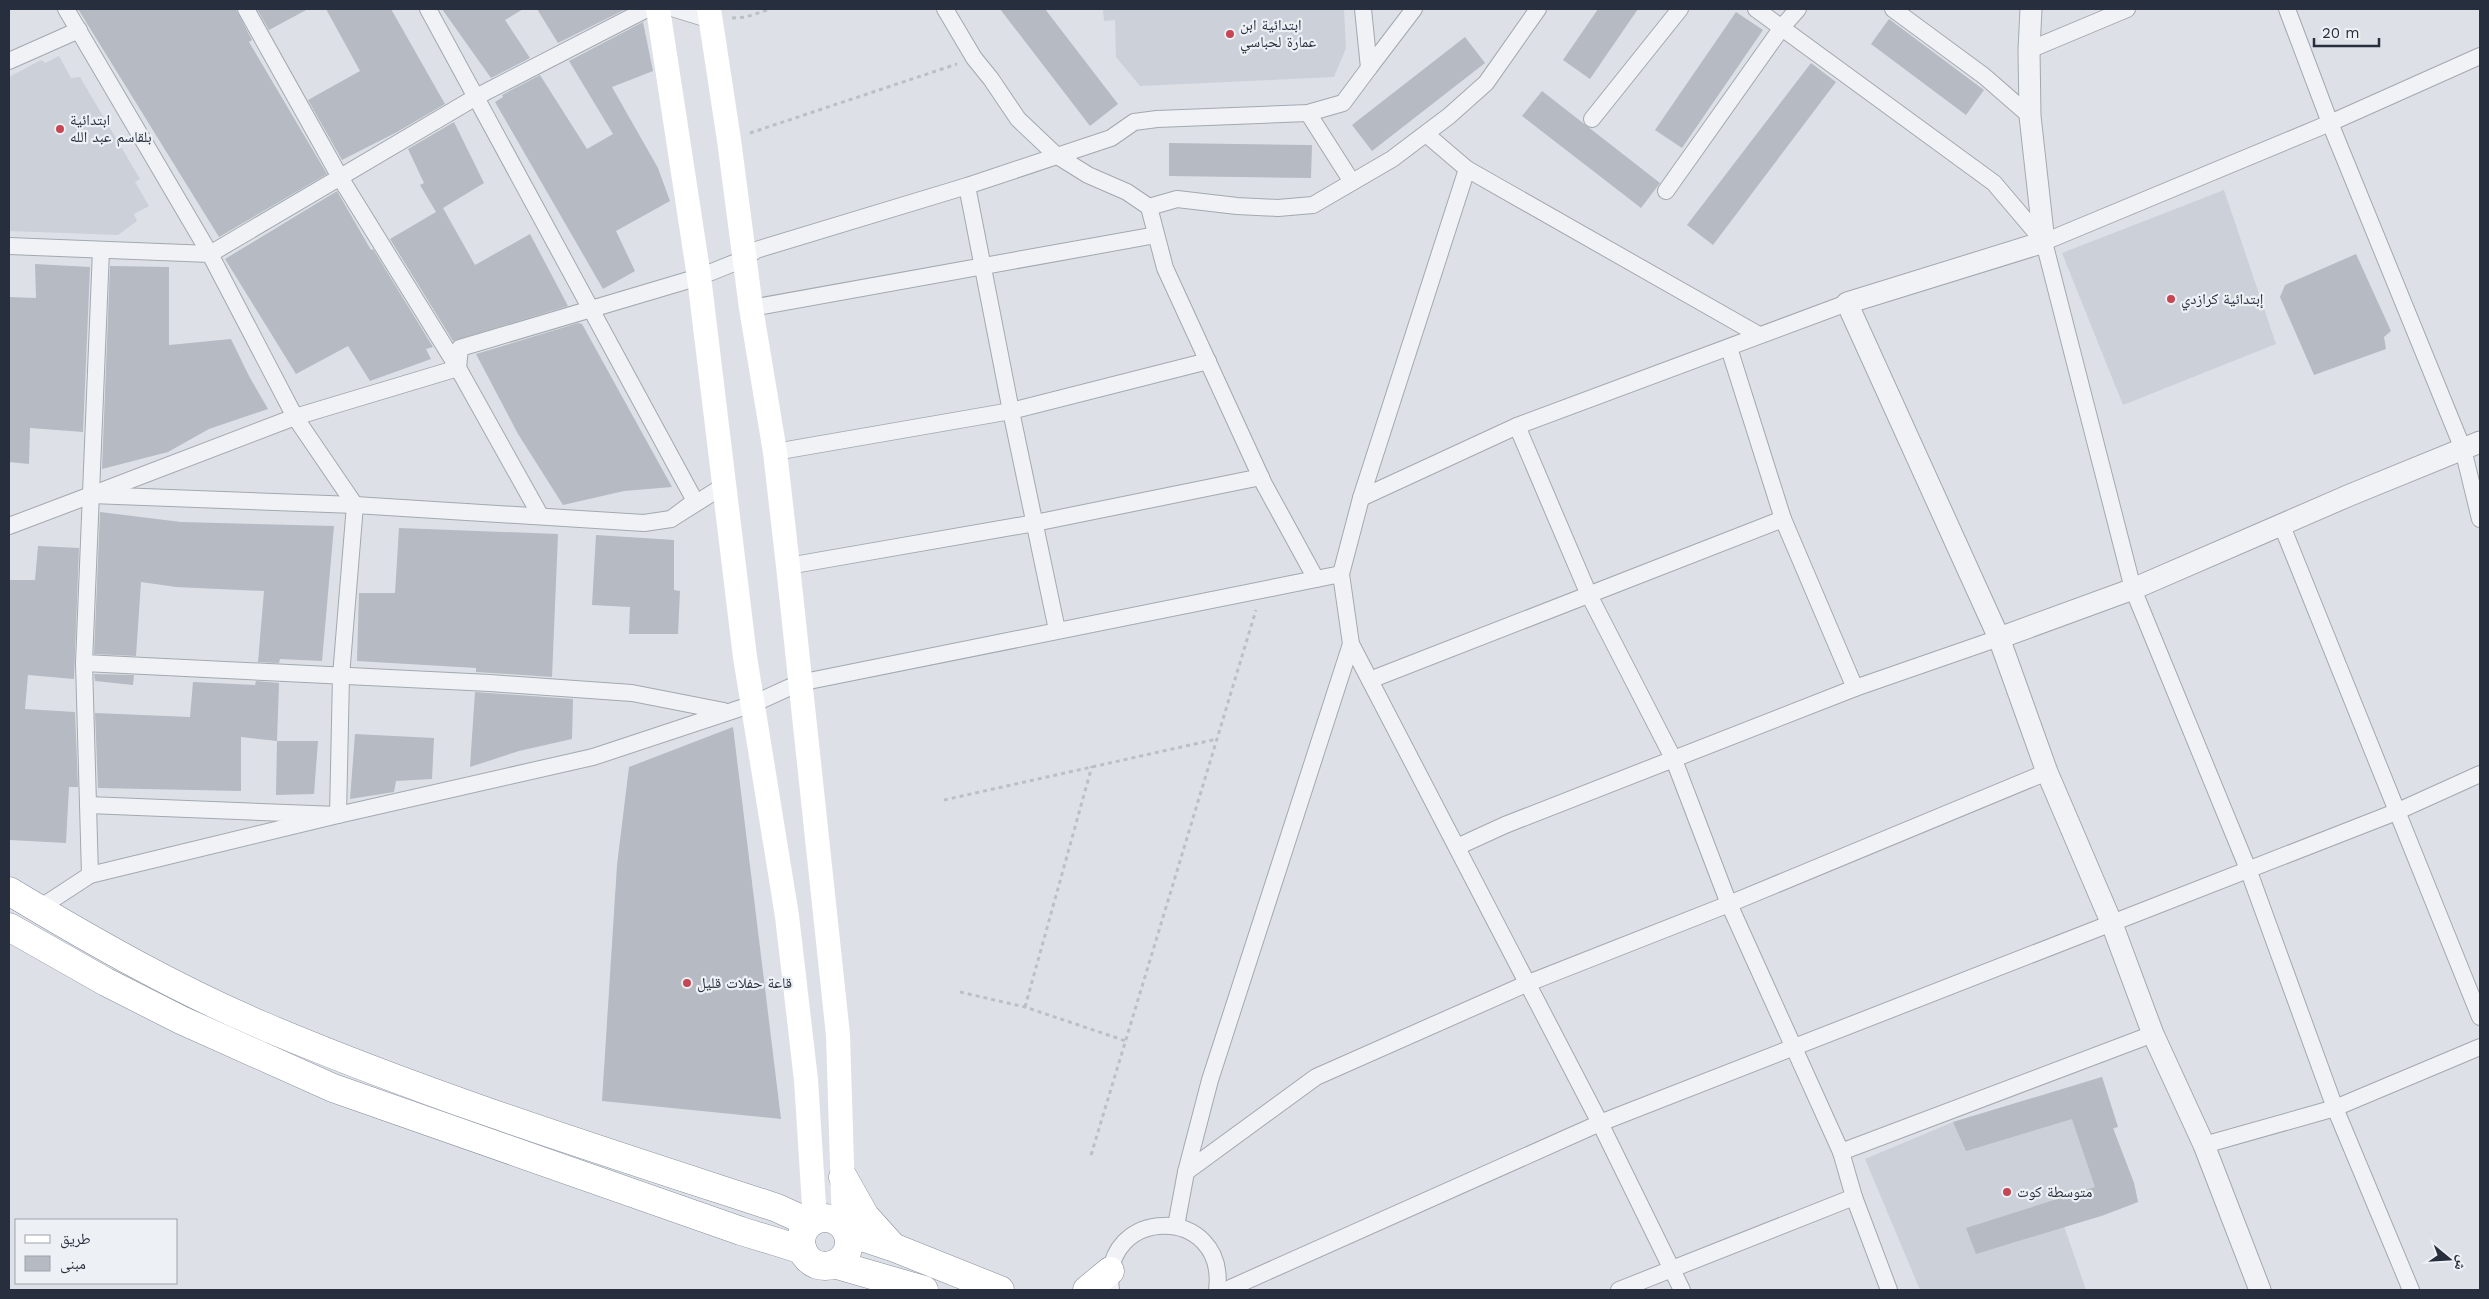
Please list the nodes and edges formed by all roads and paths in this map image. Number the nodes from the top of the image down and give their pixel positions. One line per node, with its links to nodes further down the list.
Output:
1 (66, 9): 21 (street)
2 (246, 9): 36 (street)
3 (428, 9): 27 (street)
4 (647, 9): 27 (street)
5 (658, 9): 48 (main road)
6 (675, 9): 19 (street)
7 (770, 9): 19 (path)
8 (945, 9): 24 (street)
9 (1363, 9): 26 (street)
10 (1414, 9): 26 (street)
11 (1538, 9): 32 (street)
12 (1680, 9): 30 (street)
13 (1756, 9): 20 (street)
14 (1798, 9): 20 (street)
15 (1893, 9): 29 (street)
16 (2031, 9): 22 (street)
17 (2127, 9): 22 (street)
18 (2287, 9): 31 (street)
19 (710, 14): 33 (main road)
20 (1783, 26): 39 (street); 42 (street)
21 (79, 30): 25 (street); 45 (street)
22 (2029, 50): 29 (street)
23 (2480, 56): 31 (street)
24 (974, 58): 33 (path); 34 (street)
25 (9, 61)
26 (1369, 68): 28 (street)
27 (476, 97): 36 (street); 50 (street)
28 (1308, 113): 34 (street); 37 (street)
29 (2030, 116): 42 (street)
30 (1592, 119)
31 (2330, 123): 42 (street); 59 (street)
32 (1426, 134): 35 (street); 37 (street)
33 (729, 140): 46 (main road)
34 (1056, 155): 38 (street); 40 (street)
35 (1467, 169): 52 (street); 64 (street)
36 (340, 178): 45 (street); 55 (street)
37 (1352, 182): 40 (street)
38 (967, 186): 46 (street); 47 (street)
39 (1666, 190)
40 (1149, 207): 41 (street)
41 (1156, 235): 47 (street); 54 (street)
42 (2044, 242): 49 (street); 76 (street)
43 (9, 246): 44 (street)
44 (101, 250): 45 (street); 63 (street)
45 (210, 254): 57 (street)
46 (744, 259): 48 (street); 51 (main road)
47 (983, 264): 51 (street); 56 (street)
48 (699, 277): 50 (street); 62 (main road)
49 (1848, 303): 52 (street); 80 (street)
50 (592, 308): 55 (street); 68 (street)
51 (751, 308): 60 (main road)
52 (1760, 335): 53 (street)
53 (1729, 348): 58 (street); 67 (street)
54 (1208, 361): 56 (street); 61 (street)
55 (458, 368): 57 (street); 66 (street)
56 (1011, 411): 60 (street); 70 (street)
57 (295, 417): 63 (street); 65 (street)
58 (1517, 426): 64 (street); 78 (street)
59 (2472, 446): 69 (street); 72 (street)
60 (775, 452): 73 (main road)
61 (1261, 477): 70 (street); 75 (street)
62 (725, 485): 68 (street); 87 (main road)
63 (91, 495): 65 (street); 71 (street); 82 (street)
64 (1361, 498): 74 (street)
65 (355, 505): 66 (street); 83 (street)
66 (540, 515): 68 (street)
67 (1783, 519): 78 (street); 86 (street)
68 (671, 520)
69 (2480, 520)
70 (1035, 523): 73 (street); 79 (street)
71 (9, 526)
72 (2282, 526): 76 (street); 96 (street)
73 (788, 566): 85 (main road)
74 (1341, 574): 75 (street); 81 (street)
75 (1316, 578): 77 (street)
76 (2133, 589): 80 (street); 99 (street)
77 (1262, 590): 79 (street); 89 (path)
78 (1589, 595): 84 (street); 90 (street)
79 (1058, 630): 85 (street)
80 (1999, 638): 86 (street); 92 (street)
81 (1351, 644): 84 (street); 119 (street)
82 (84, 663): 83 (street); 95 (street)
83 (341, 676): 88 (street); 97 (street)
84 (1370, 680): 98 (street)
85 (799, 683): 87 (street); 120 (main road)
86 (1854, 688): 90 (street)
87 (753, 704): 88 (street); 122 (main road)
88 (726, 712): 97 (street)
89 (1217, 739): 91 (path); 111 (path)
90 (1674, 760): 98 (street); 102 (street)
91 (1092, 766): 94 (path); 108 (path)
92 (2047, 772): 102 (street); 104 (street)
93 (2480, 774): 96 (street)
94 (944, 800)
95 (88, 805): 97 (street); 100 (street)
96 (2396, 812): 99 (street); 109 (street)
97 (338, 815): 100 (street)
98 (1457, 847): 106 (street)
99 (2248, 869): 104 (street); 114 (street)
100 (90, 875): 103 (street)
101 (9, 891): 103 (highway)
102 (1729, 904): 106 (street); 112 (street)
103 (38, 909): 122 (highway)
104 (2112, 924): 110 (street); 112 (street)
105 (9, 927): 126 (highway)
106 (1526, 984): 115 (street); 119 (street)
107 (960, 992): 108 (path)
108 (1025, 1007): 111 (path)
109 (2480, 1017)
110 (2153, 1034): 116 (street); 117 (street)
111 (1126, 1041): 118 (path)
112 (1793, 1046): 115 (street); 117 (street)
113 (2480, 1047): 114 (street)
114 (2335, 1108): 116 (street); 139 (street)
115 (1600, 1123): 128 (street); 134 (street)
116 (2204, 1145): 138 (street)
117 (1841, 1152): 121 (street)
118 (1091, 1155)
119 (1186, 1172): 123 (street)
120 (843, 1177): 124 (main road); 125 (highway)
121 (1854, 1197): 128 (street); 137 (street)
122 (812, 1222): 124 (highway); 126 (highway)
123 (1176, 1226): 129 (street); 133 (street)
124 (845, 1230): 125 (highway); 127 (highway)
125 (895, 1248): 131 (highway)
126 (803, 1250): 127 (highway)
127 (834, 1264): 130 (highway)
128 (1671, 1268): 135 (street); 136 (street)
129 (1111, 1280): 132 (highway)
130 (924, 1290)
131 (1000, 1290)
132 (1087, 1290)
133 (1217, 1290)
134 (1226, 1290)
135 (1619, 1290)
136 (1682, 1290)
137 (1888, 1290)
138 (2260, 1290)
139 (2411, 1290)

